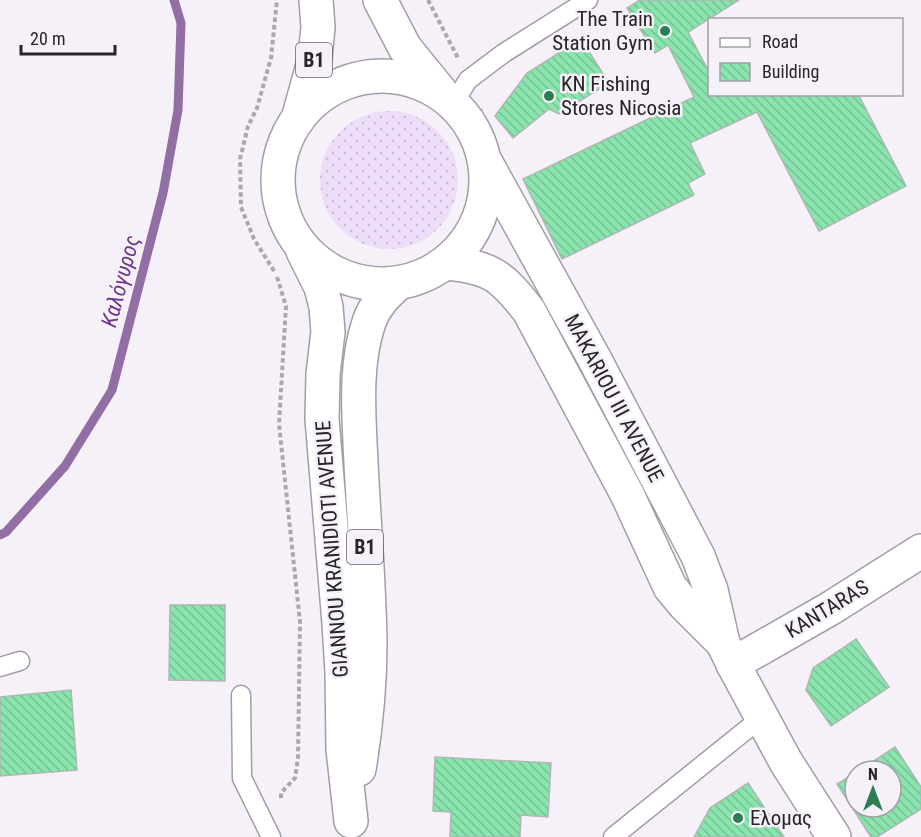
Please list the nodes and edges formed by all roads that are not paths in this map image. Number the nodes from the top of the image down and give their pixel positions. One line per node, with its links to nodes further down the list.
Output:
1 (316, 0): 5 (main road, B1)
2 (380, 0): 4 (main road, B1)
3 (588, 0): 4 (lane)
4 (449, 101): 5 (main road, B1); 6 (main road, B1)
5 (298, 118): 7 (main road, B1)
6 (485, 161): 8 (main road, B1); 11 (main road, MAKARIOU III AVENUE)
7 (301, 246): 9 (main road, B1); 16 (main road, GIANNOU KRANIDIOTI AVENUE / B1)
8 (446, 262): 9 (main road, B1); 11 (main road, MAKARIOU III AVENUE)
9 (399, 283): 16 (main road, GIANNOU KRANIDIOTI AVENUE / B1)
10 (921, 551): 11 (main road, KANTARAS)
11 (728, 654): 15 (main road, MAKARIOU III AVENUE)
12 (20, 661): 13 (lane)
13 (0, 667)
14 (241, 694): 17 (lane)
15 (761, 717): 18 (lane); 19 (main road, MAKARIOU III AVENUE)
16 (351, 829)
17 (271, 837)
18 (613, 837)
19 (834, 837)

